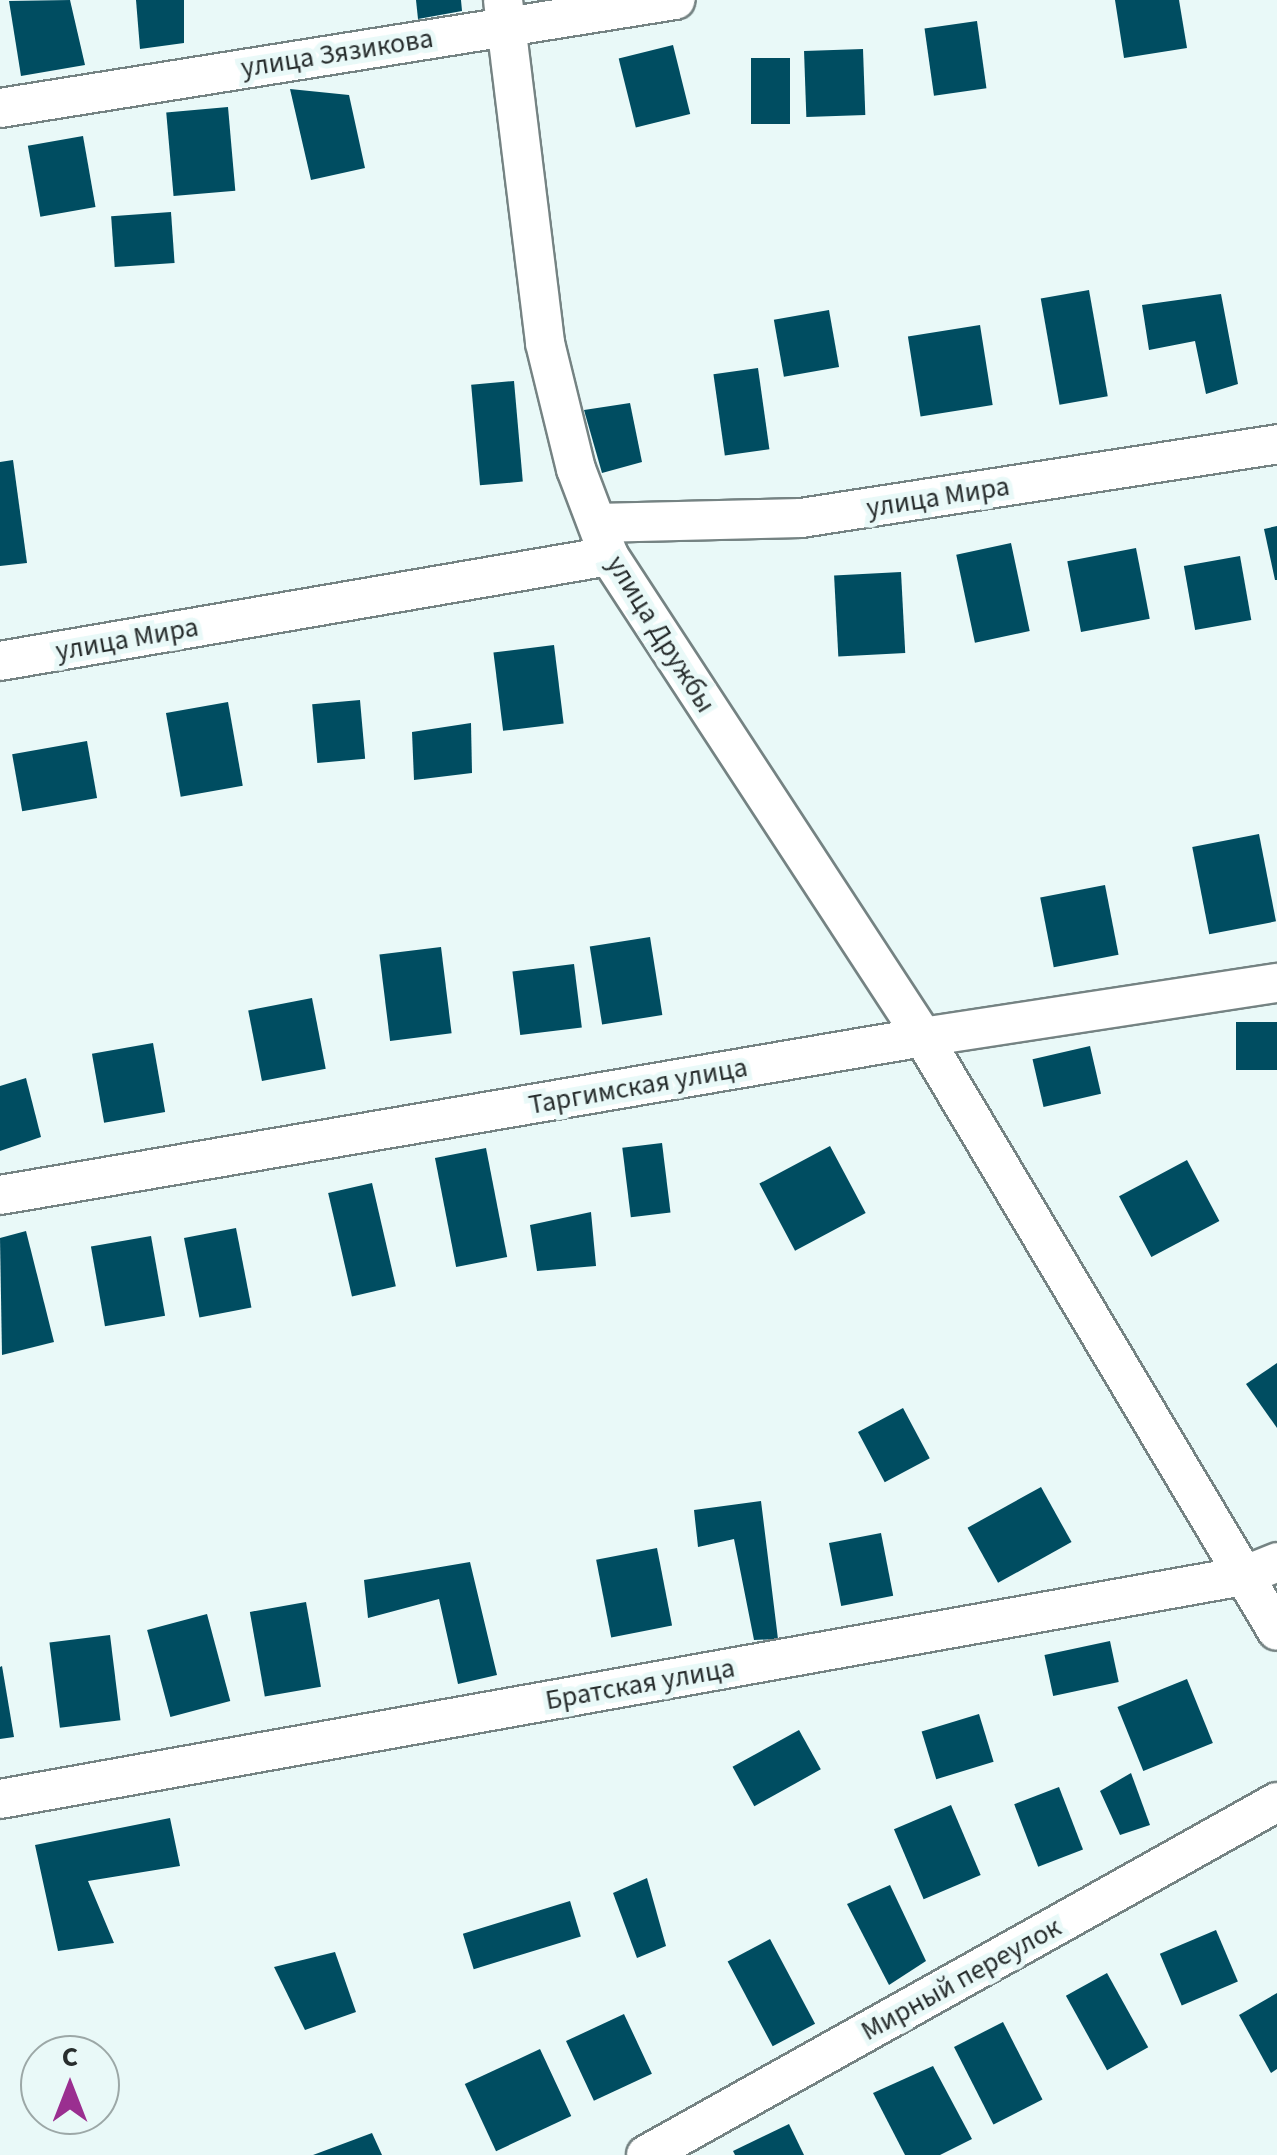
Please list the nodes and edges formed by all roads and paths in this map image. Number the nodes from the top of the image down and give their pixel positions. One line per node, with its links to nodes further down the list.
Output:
1 (674, 0): 2 (street, улица Зязикова)
2 (504, 13): 3 (street, улица Зязикова); 5 (street, улица Дружбы)
3 (0, 108)
4 (1277, 444): 5 (street, улица Мира)
5 (603, 540): 6 (street, улица Мира); 8 (street, улица Дружбы)
6 (0, 660)
7 (1277, 983): 8 (street, Таргимская улица)
8 (923, 1038): 9 (street, Таргимская улица); 10 (street, улица Дружбы)
9 (0, 1195)
10 (1260, 1570): 11 (street, улица Дружбы); 12 (street, Братская улица)
11 (1277, 1631)
12 (0, 1799)
13 (1277, 1802): 14 (street, Мирный переулок)
14 (646, 2155)

